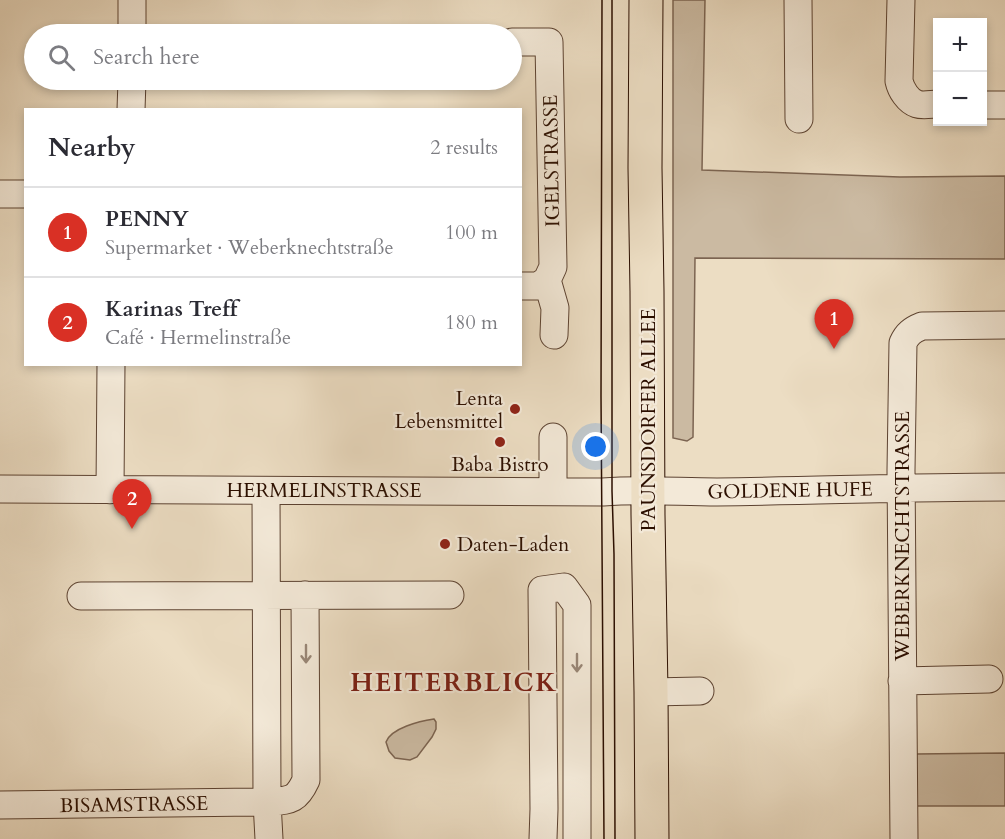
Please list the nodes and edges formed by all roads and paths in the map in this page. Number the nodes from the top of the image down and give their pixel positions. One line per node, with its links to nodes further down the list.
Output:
1 (132, 0): 5 (street)
2 (646, 0): 25 (main road, PAUNSDORFER ALLEE)
3 (798, 0): 12 (street)
4 (901, 0): 8 (street)
5 (132, 24)
6 (522, 42): 15 (street, IGELSTRASSE)
7 (132, 90): 11 (street)
8 (933, 104)
9 (987, 105): 10 (street)
10 (1005, 105)
11 (131, 108)
12 (799, 119)
13 (0, 194): 14 (street)
14 (24, 194)
15 (548, 280): 16 (street); 18 (street)
16 (522, 286)
17 (1005, 326): 21 (street, WEBERKNECHTSTRASSE)
18 (554, 335)
19 (111, 366): 24 (street)
20 (553, 437): 27 (street)
21 (901, 487): 22 (street, GOLDENE HUFE); 25 (street, GOLDENE HUFE); 33 (street, WEBERKNECHTSTRASSE)
22 (1005, 487)
23 (0, 489): 24 (street, HERMELINSTRASSE)
24 (110, 490): 26 (street, HERMELINSTRASSE)
25 (648, 490): 27 (street, HERMELINSTRASSE); 35 (main road, PAUNSDORFER ALLEE)
26 (266, 491): 27 (street, HERMELINSTRASSE); 31 (street)
27 (553, 491)
28 (305, 595): 29 (street); 31 (street); 36 (street, BISAMSTRASSE, one-way to 36)
29 (450, 595)
30 (81, 596): 31 (street)
31 (267, 597): 36 (street)
32 (989, 680): 33 (street)
33 (902, 681): 42 (street, WEBERKNECHTSTRASSE)
34 (700, 691): 35 (street)
35 (651, 692): 41 (main road, PAUNSDORFER ALLEE)
36 (267, 802): 37 (street, BISAMSTRASSE); 38 (street)
37 (0, 805)
38 (269, 839)
39 (543, 839): 40 (street, one-way to 40)
40 (577, 839)
41 (652, 839)
42 (904, 839)

